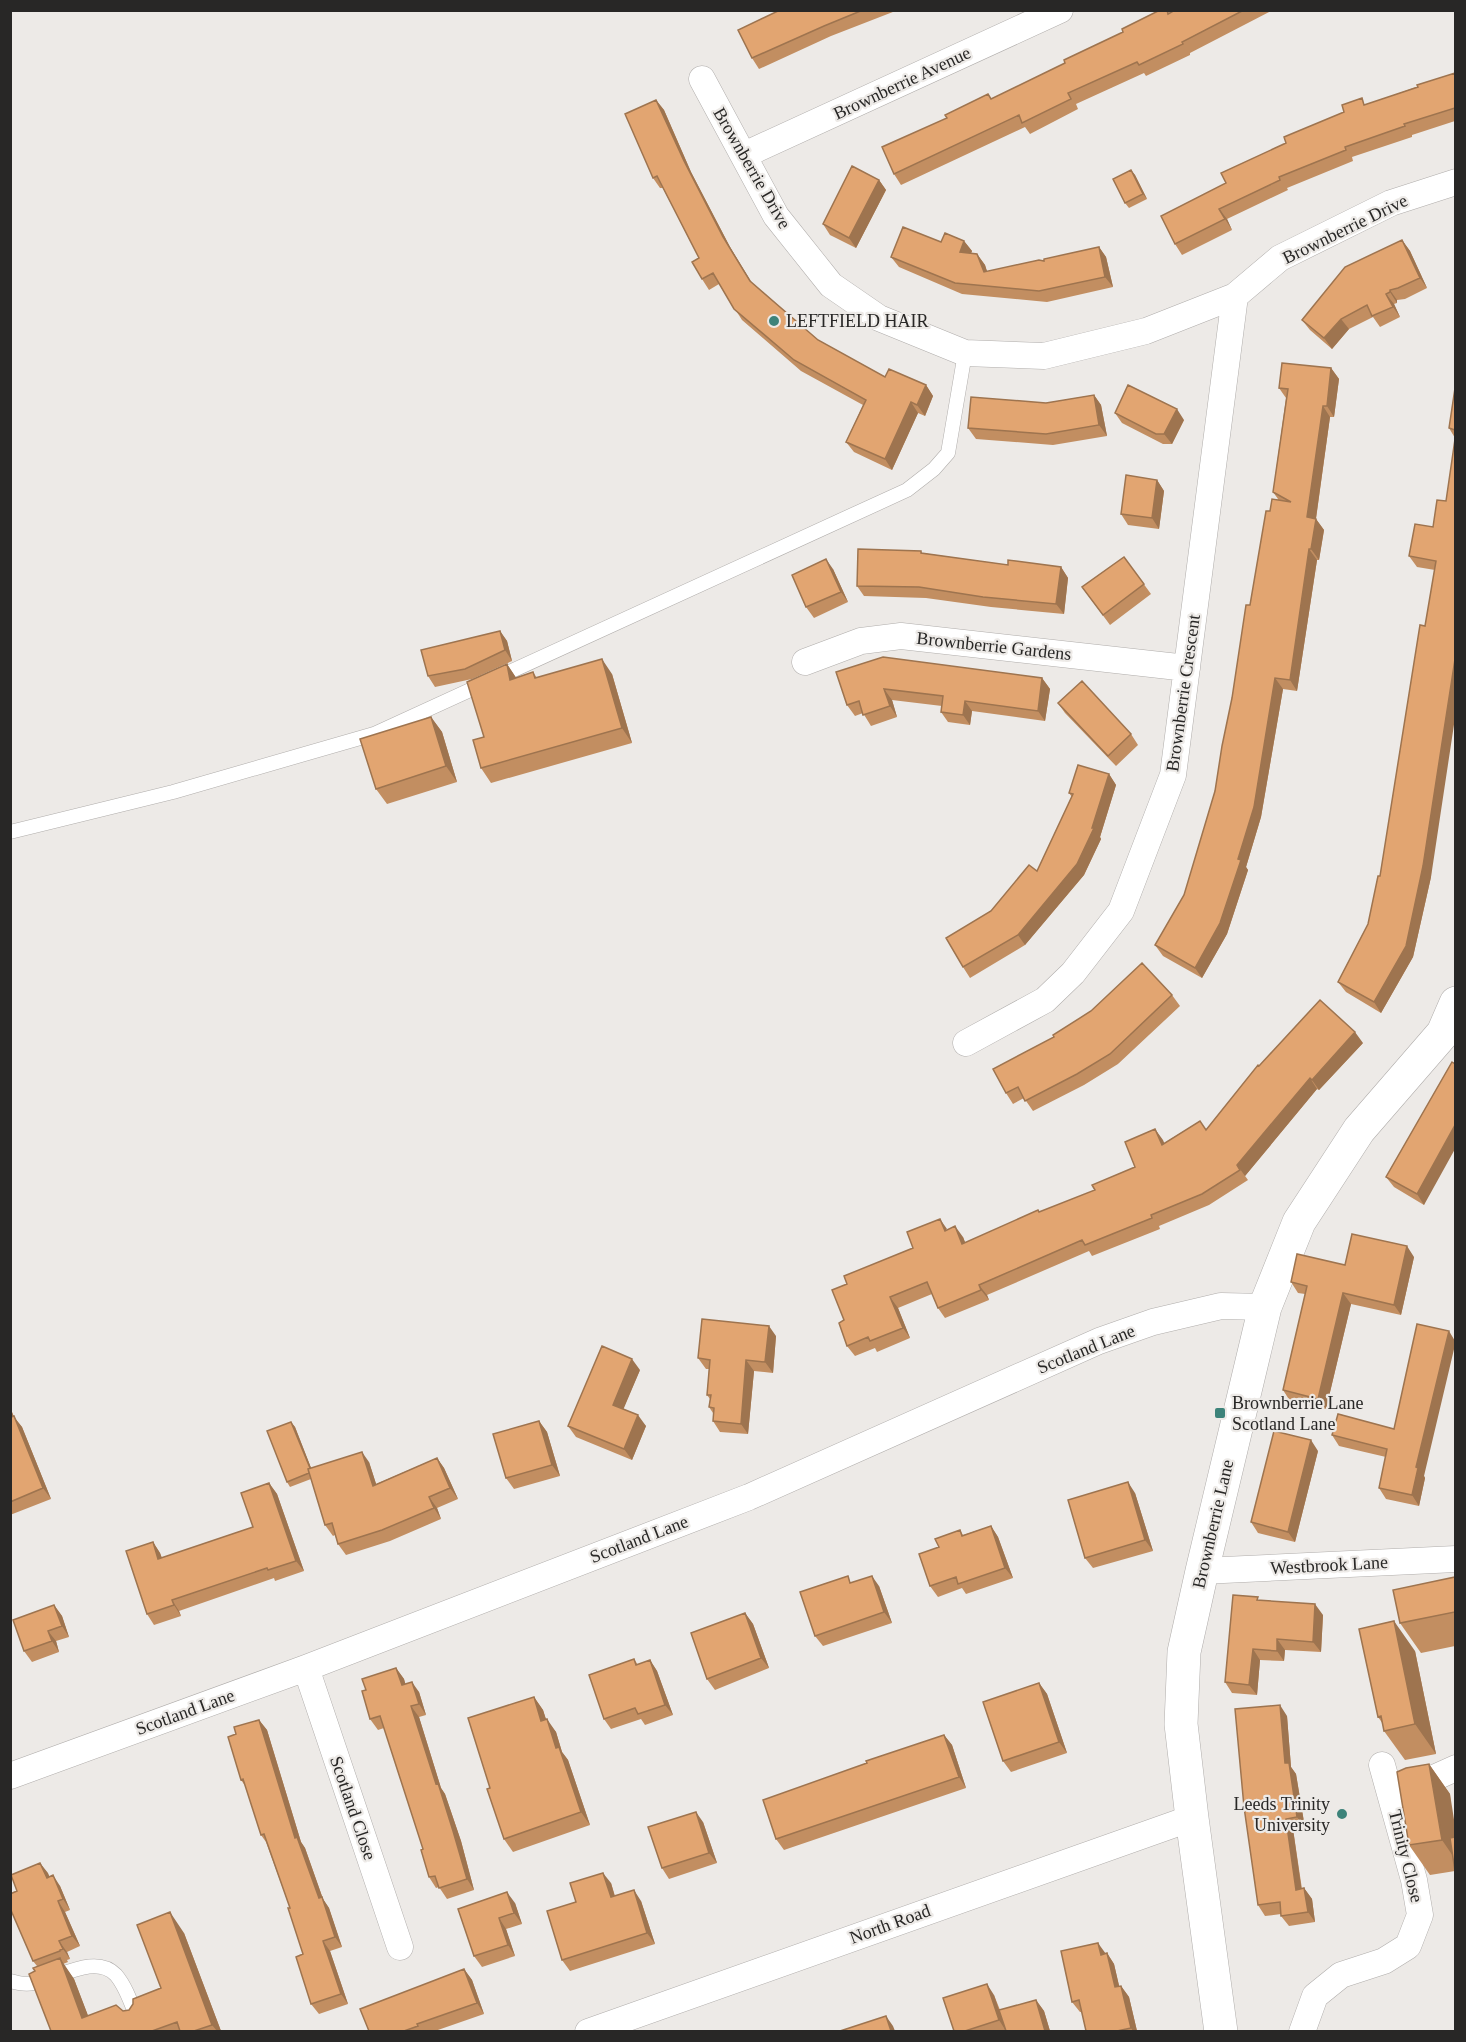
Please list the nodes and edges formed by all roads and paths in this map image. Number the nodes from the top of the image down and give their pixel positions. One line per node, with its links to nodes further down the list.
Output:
1 (1060, 10): 3 (street, Brownberrie Avenue)
2 (702, 80): 3 (street, Brownberrie Drive)
3 (744, 155): 6 (street, Brownberrie Drive)
4 (1455, 182): 5 (street, Brownberrie Drive)
5 (1235, 296): 6 (street, Brownberrie Drive); 8 (street, Brownberrie Crescent)
6 (965, 353): 9 (lane)
7 (805, 662): 8 (street, Brownberrie Gardens)
8 (1187, 668): 11 (street, Brownberrie Crescent)
9 (10, 832)
10 (1455, 1004): 12 (street, Brownberrie Lane)
11 (966, 1043)
12 (1265, 1307): 14 (street, Brownberrie Lane); 15 (street, Scotland Lane)
13 (1455, 1560): 14 (street, Westbrook Lane)
14 (1202, 1571): 20 (street, Brownberrie Lane)
15 (306, 1668): 18 (street, Scotland Lane); 21 (street, Scotland Close)
16 (1382, 1765): 19 (street, Trinity Close)
17 (1455, 1768): 19 (street, Trinity Close)
18 (10, 1776)
19 (1391, 1798): 26 (street, Trinity Close)
20 (1192, 1818): 24 (street, North Road); 25 (street, Brownberrie Lane)
21 (400, 1947)
22 (10, 1981): 23 (lane)
23 (139, 2023)
24 (591, 2031)
25 (1221, 2031)
26 (1302, 2031)

